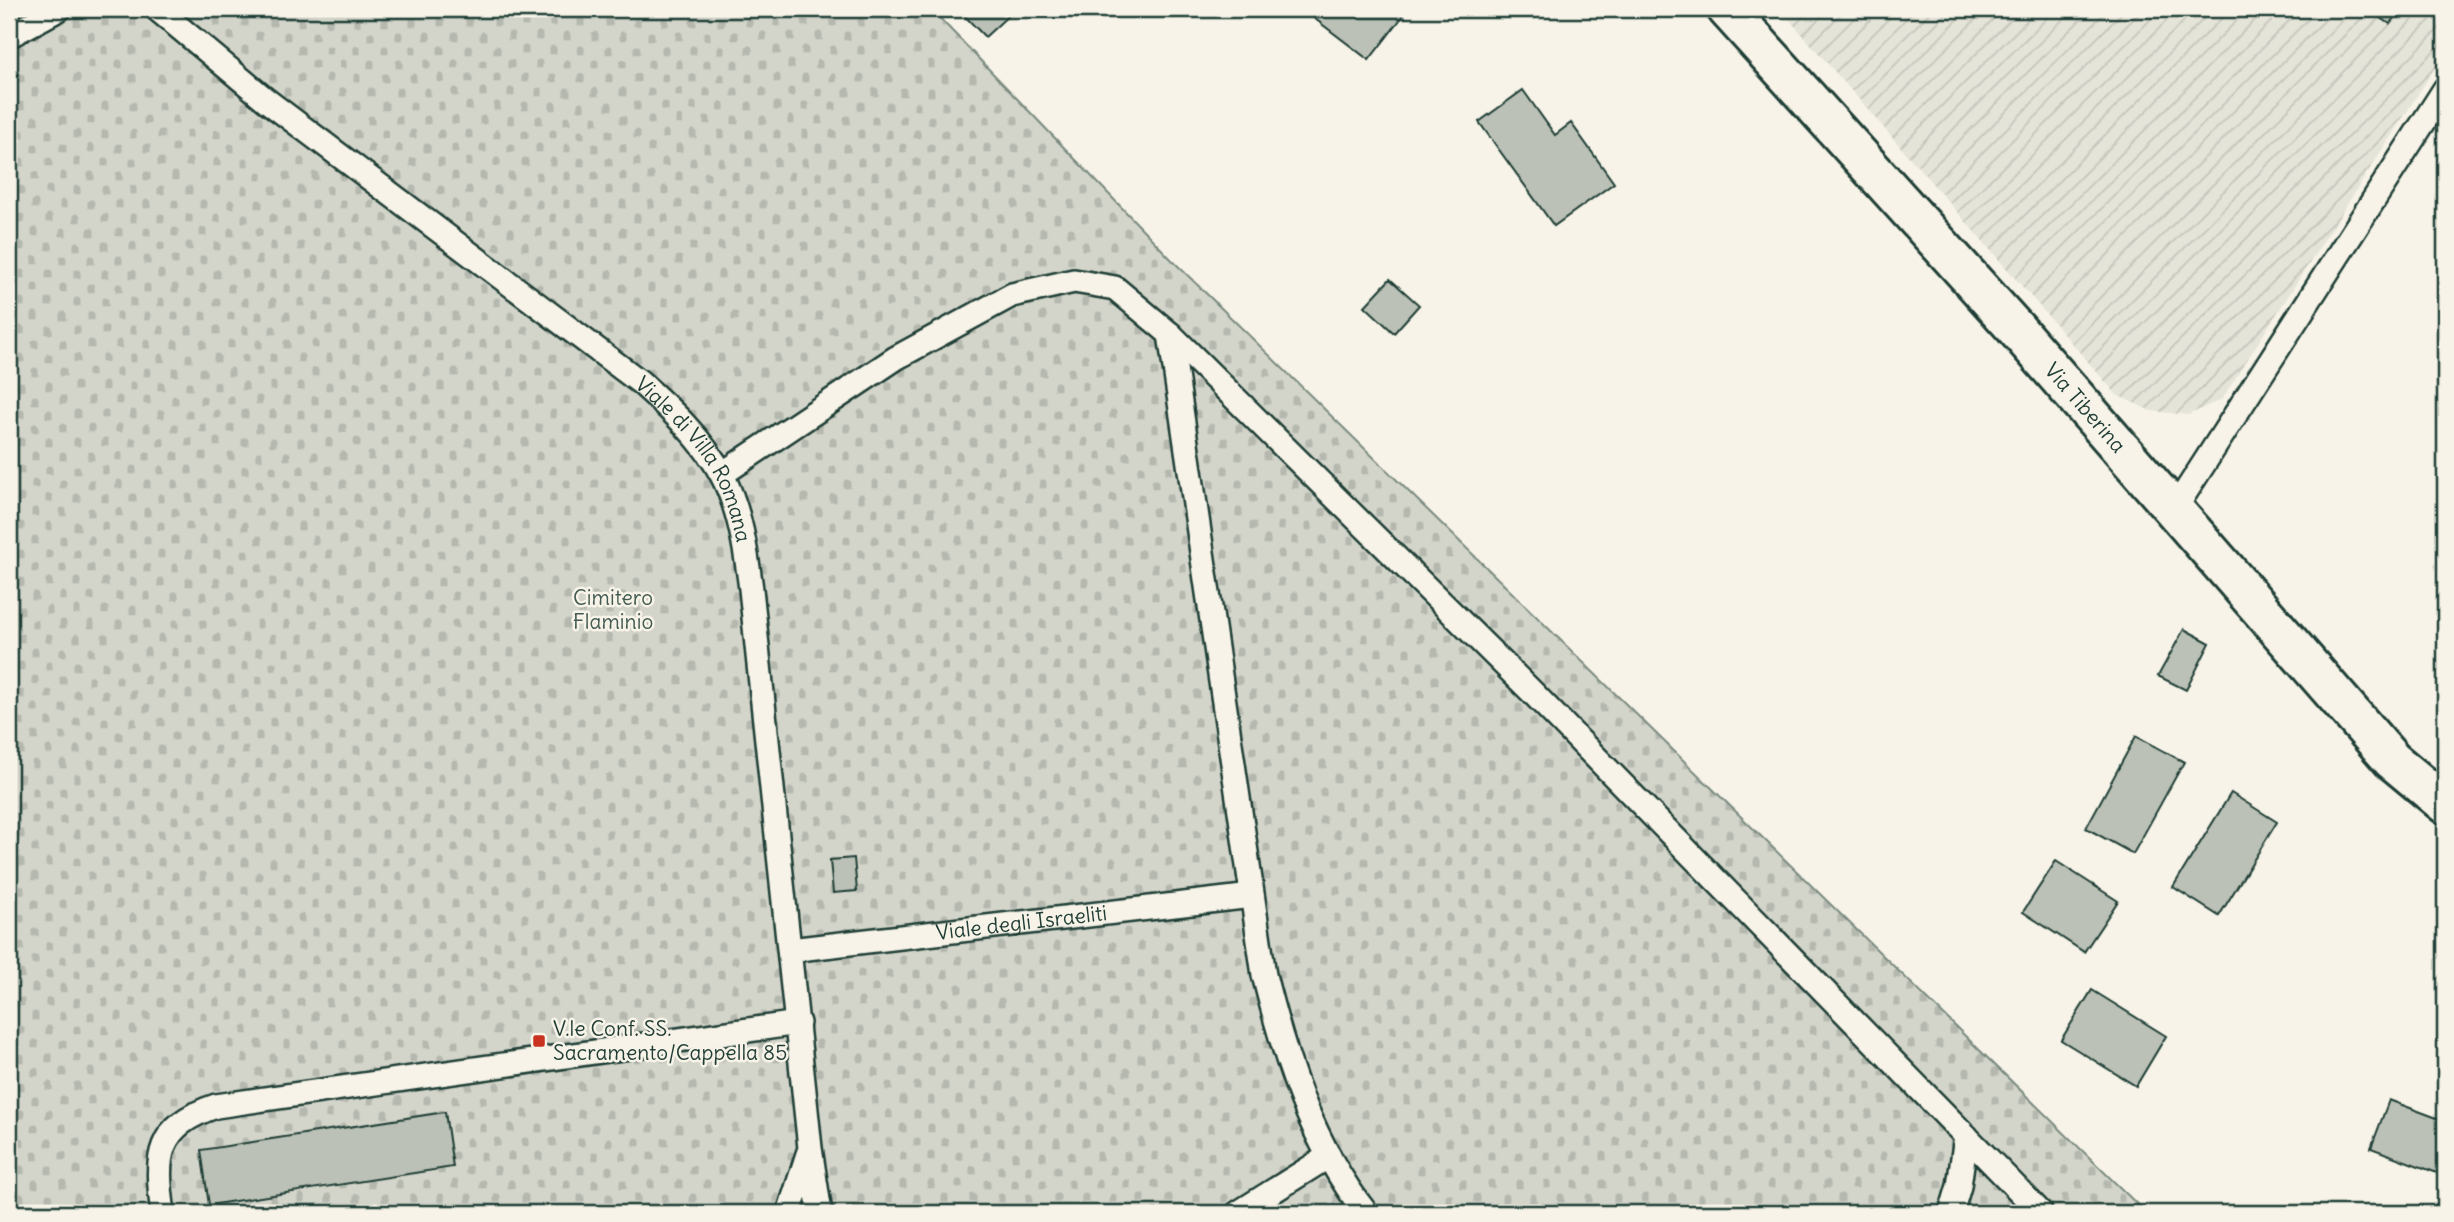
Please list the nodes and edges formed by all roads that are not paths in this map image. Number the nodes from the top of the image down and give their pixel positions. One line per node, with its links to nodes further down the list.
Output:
1 (59, 9): 4 (lane)
2 (157, 9): 7 (lane, Viale di Villa Romana)
3 (1727, 9): 8 (main road, Via Tiberina)
4 (9, 36)
5 (2445, 89): 8 (lane)
6 (1170, 334): 7 (lane); 10 (lane); 13 (lane)
7 (722, 474): 11 (lane, Viale di Villa Romana)
8 (2174, 510): 9 (main road, Via Tiberina)
9 (2445, 804)
10 (1252, 897): 11 (lane, Viale degli Israeliti); 15 (lane)
11 (790, 950): 12 (lane, Viale di Villa Romana)
12 (798, 1023): 14 (lane, Viale di Villa Romana); 16 (lane)
13 (1966, 1136): 21 (lane); 22 (lane)
14 (810, 1148): 17 (lane, Viale di Villa Romana); 18 (lane, Viale di Villa Romana)
15 (1329, 1156): 19 (lane); 20 (lane)
16 (163, 1213)
17 (789, 1213)
18 (820, 1213)
19 (1238, 1213)
20 (1366, 1213)
21 (1951, 1213)
22 (2041, 1213)

